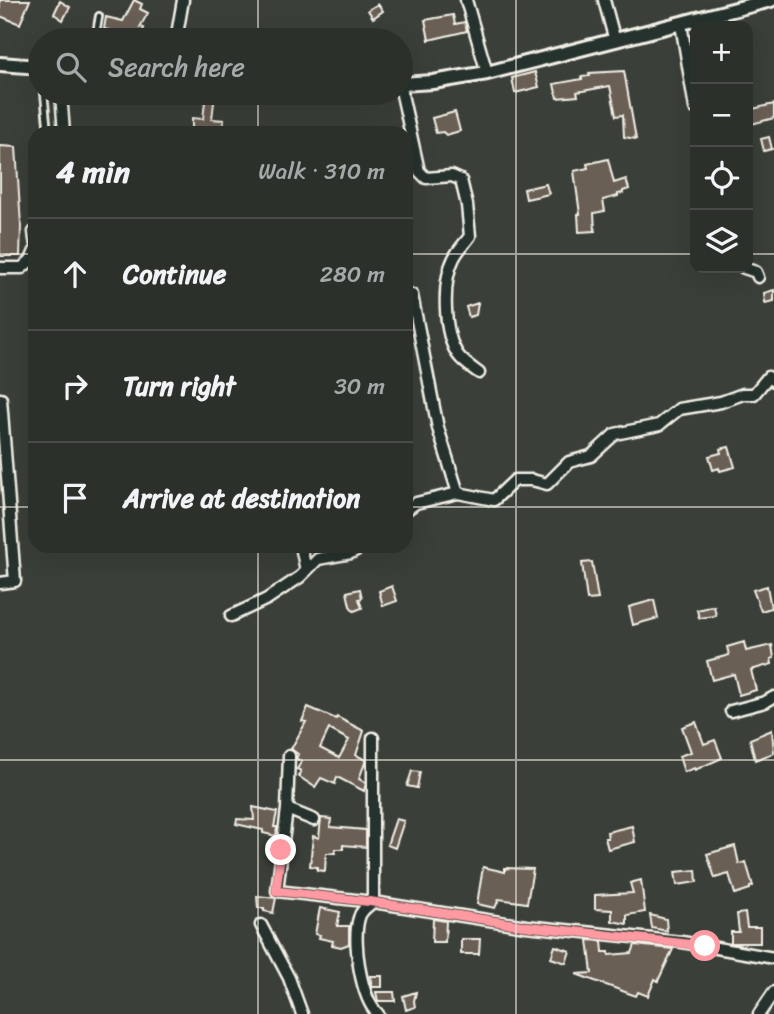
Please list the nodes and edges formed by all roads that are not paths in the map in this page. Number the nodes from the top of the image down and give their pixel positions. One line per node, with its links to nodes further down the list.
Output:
1 (183, 0): 8 (street)
2 (466, 0): 12 (street)
3 (604, 0): 9 (street)
4 (771, 0): 6 (street)
5 (99, 16): 7 (lane)
6 (681, 24): 9 (street); 14 (street)
7 (97, 28)
8 (178, 28)
9 (615, 41): 12 (street)
10 (0, 64): 11 (street)
11 (28, 66)
12 (487, 73): 13 (street)
13 (413, 84)
14 (691, 84)
15 (45, 105): 18 (lane)
16 (62, 105): 19 (street)
17 (404, 105): 20 (street)
18 (47, 126)
19 (63, 126)
20 (409, 126)
21 (413, 143): 27 (street)
22 (28, 262): 23 (street)
23 (0, 268)
24 (753, 271): 25 (street)
25 (758, 277)
26 (413, 300): 30 (street)
27 (479, 373)
28 (774, 381): 30 (street)
29 (1, 399): 35 (street)
30 (458, 493): 31 (street)
31 (413, 505)
32 (302, 553): 34 (street)
33 (351, 553): 34 (street)
34 (306, 571): 36 (street)
35 (0, 583)
36 (231, 616)
37 (774, 697): 38 (street)
38 (731, 711)
39 (373, 738): 43 (street)
40 (289, 756): 41 (street)
41 (287, 809): 42 (street); 43 (street)
42 (314, 820)
43 (373, 902): 45 (street); 48 (street)
44 (261, 925): 47 (street)
45 (774, 958)
46 (774, 992): 49 (street)
47 (302, 1014)
48 (378, 1014)
49 (759, 1014)

